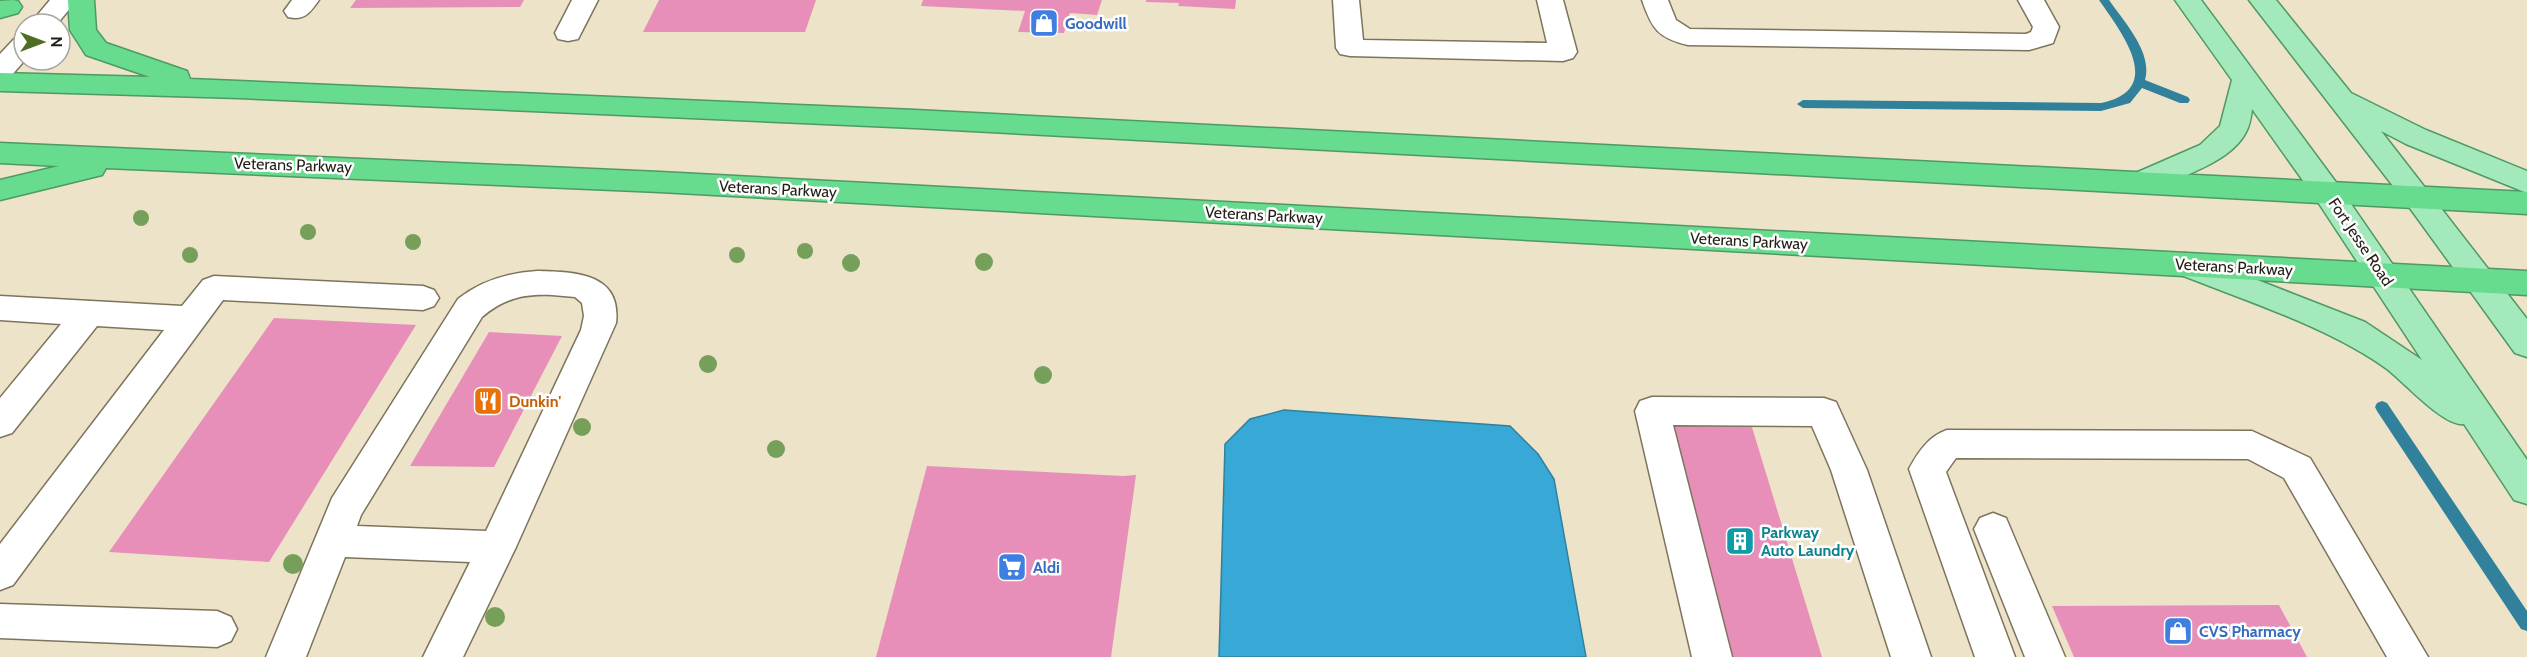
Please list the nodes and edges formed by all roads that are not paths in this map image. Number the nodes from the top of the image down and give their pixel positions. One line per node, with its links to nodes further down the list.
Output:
1 (64, 0): 10 (street)
2 (81, 0): 16 (highway)
3 (585, 0): 11 (street)
4 (1346, 0): 5 (street)
5 (1550, 0)
6 (1655, 0): 7 (street)
7 (2031, 0)
8 (2188, 0): 14 (main road, Fort Jesse Road)
9 (2262, 0): 17 (main road)
10 (54, 12)
11 (568, 33)
12 (12, 58): 13 (street)
13 (0, 71)
14 (2246, 79): 20 (main road); 23 (main road, Fort Jesse Road)
15 (0, 82): 16 (highway)
16 (207, 88): 20 (highway)
17 (2338, 96): 21 (main road); 24 (main road)
18 (0, 153): 19 (highway, Veterans Parkway)
19 (130, 158): 22 (highway); 26 (highway, Veterans Parkway)
20 (2142, 182): 23 (highway)
21 (2527, 183)
22 (0, 190)
23 (2327, 192): 24 (highway); 27 (main road, Fort Jesse Road)
24 (2418, 197): 25 (highway); 28 (main road)
25 (2527, 203)
26 (2184, 264): 27 (highway, Veterans Parkway); 36 (main road)
27 (2383, 276): 28 (highway, Veterans Parkway); 36 (main road, Fort Jesse Road)
28 (2478, 280): 29 (highway, Veterans Parkway); 34 (main road)
29 (2527, 283)
30 (423, 298): 33 (street)
31 (0, 308): 32 (street)
32 (89, 314): 33 (street); 35 (street)
33 (190, 319): 41 (street)
34 (2527, 344)
35 (0, 423)
36 (2487, 431): 37 (main road, Fort Jesse Road)
37 (2527, 489)
38 (1993, 529): 49 (street)
39 (332, 541): 40 (street); 40 (street); 44 (street)
40 (497, 547): 45 (street)
41 (0, 573)
42 (0, 621): 43 (street)
43 (217, 629)
44 (286, 657)
45 (443, 657)
46 (1712, 657): 47 (street)
47 (1911, 657)
48 (1995, 657): 50 (street)
49 (2045, 657)
50 (2408, 657)

